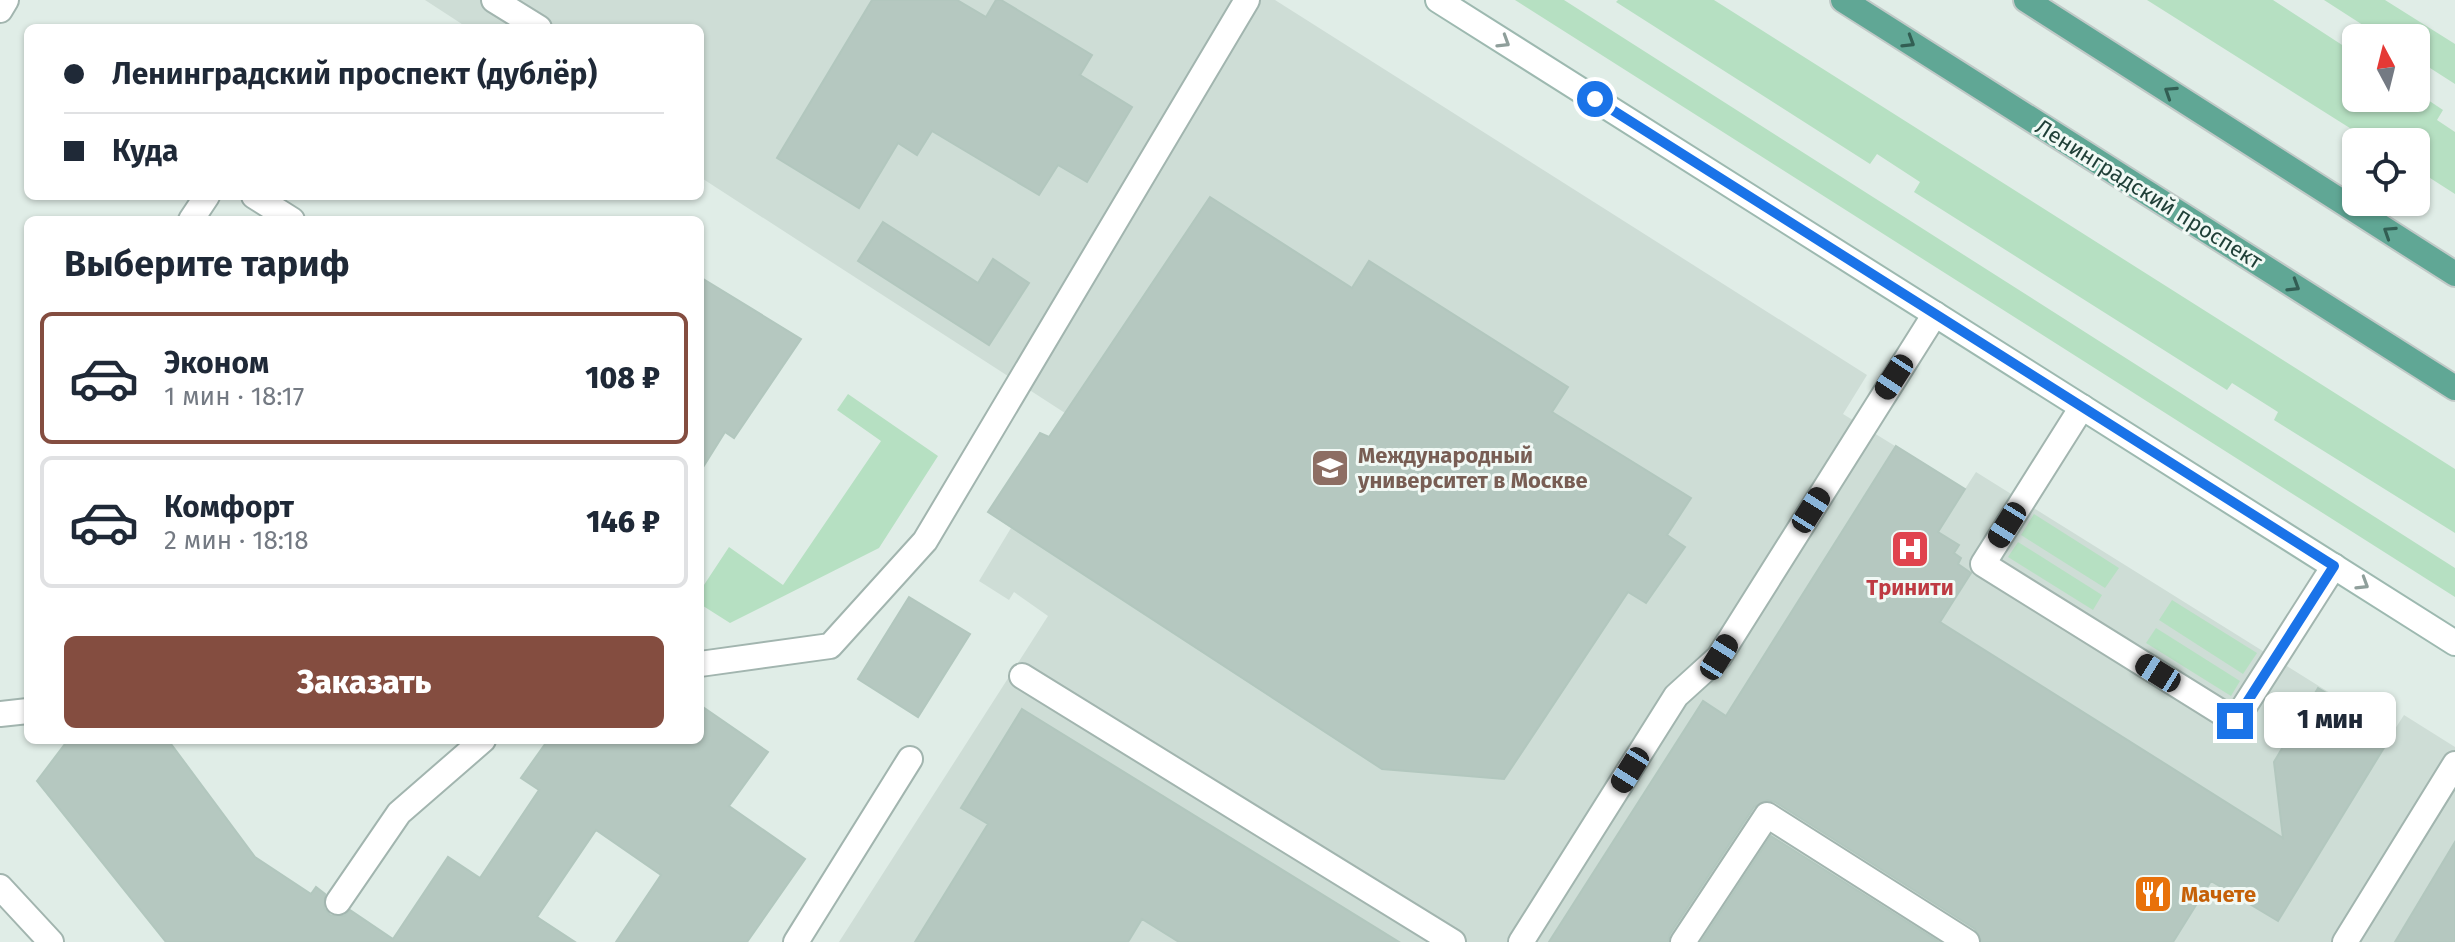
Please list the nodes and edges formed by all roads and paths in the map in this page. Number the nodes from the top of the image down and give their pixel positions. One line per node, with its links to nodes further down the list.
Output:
1 (6, 0): 7 (main road)
2 (494, 0): 8 (main road)
3 (1247, 0): 17 (main road)
4 (1438, 0): 12 (main road, one-way to 12)
5 (1843, 0): 13 (main road, Ленинградский проспект, one-way to 13)
6 (2026, 0): 11 (main road, one-way to 6)
7 (0, 10)
8 (533, 24)
9 (260, 200): 10 (main road)
10 (284, 216)
11 (2455, 274)
12 (1935, 314): 14 (main road); 29 (main road)
13 (2455, 388)
14 (2082, 407): 15 (main road); 15 (main road)
15 (2334, 566): 16 (main road, one-way to 16)
16 (2455, 643)
17 (704, 663)
18 (1022, 676): 28 (main road)
19 (24, 711): 20 (main road)
20 (0, 714)
21 (478, 744): 25 (main road)
22 (910, 759): 27 (main road)
23 (2455, 764): 32 (main road)
24 (0, 887): 26 (main road)
25 (338, 902)
26 (51, 942)
27 (796, 942)
28 (1453, 942)
29 (1521, 942)
30 (1683, 942): 31 (main road)
31 (1967, 942)
32 (2345, 942)

